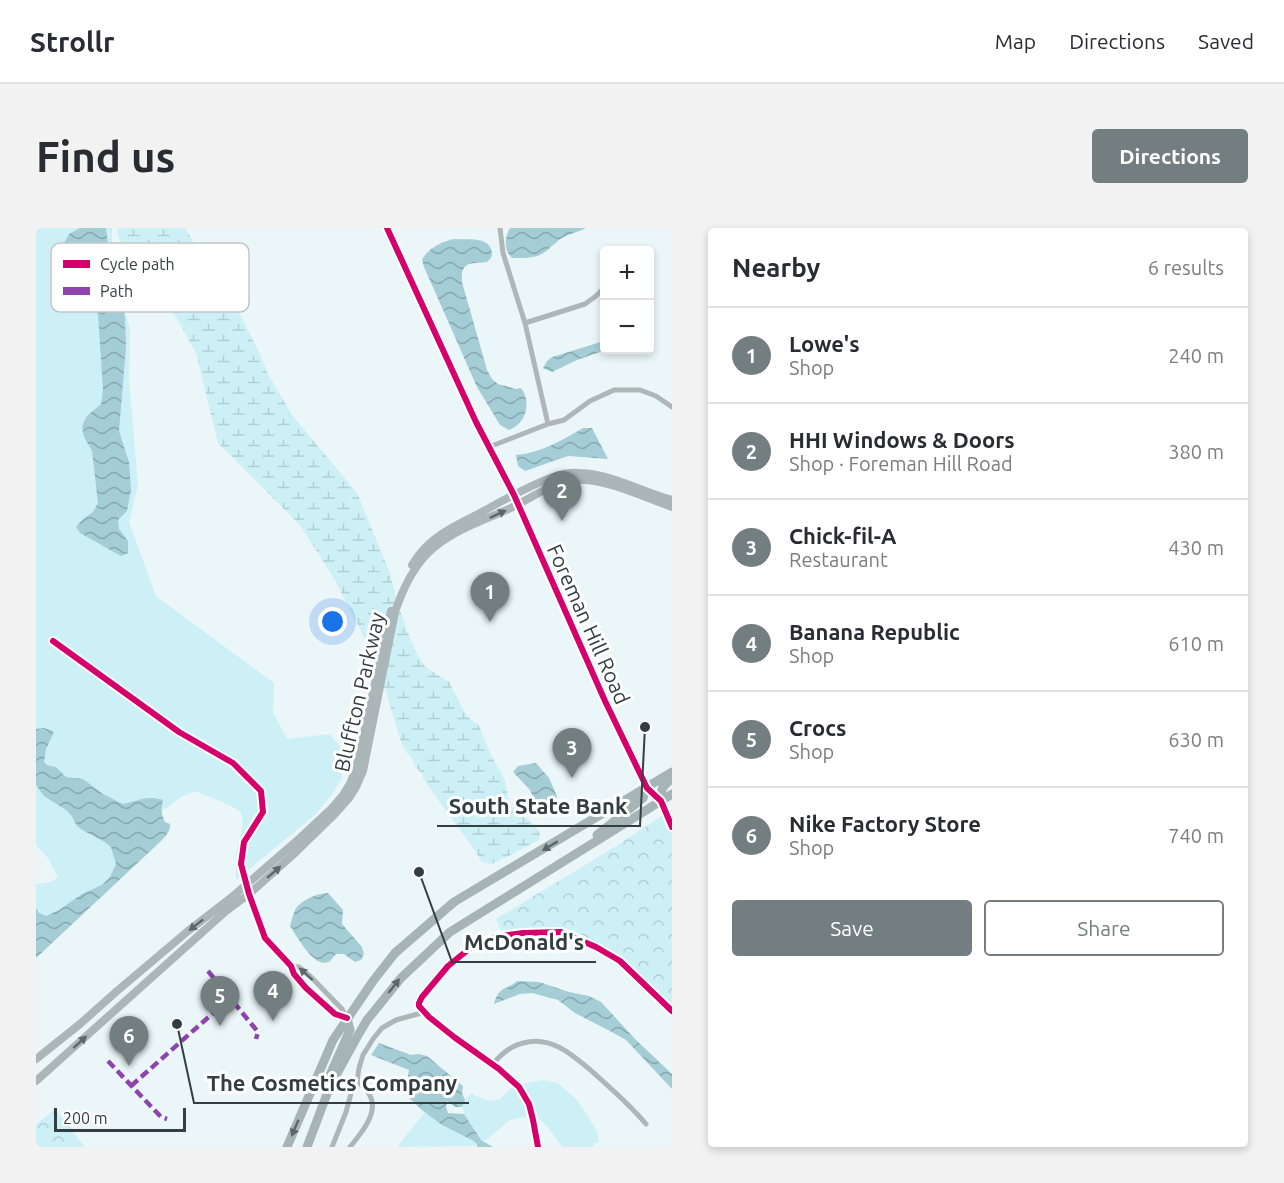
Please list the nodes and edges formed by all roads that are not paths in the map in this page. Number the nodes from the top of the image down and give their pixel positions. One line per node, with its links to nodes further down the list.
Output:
1 (387, 228): 7 (main road, Foreman Hill Road)
2 (500, 228): 4 (street)
3 (600, 291): 4 (street)
4 (525, 323): 6 (street)
5 (672, 406): 6 (street)
6 (548, 424): 7 (street)
7 (489, 447): 8 (main road, Foreman Hill Road)
8 (514, 495): 9 (main road, Bluffton Parkway); 10 (main road, Foreman Hill Road); 20 (main road, Bluffton Parkway)
9 (672, 500)
10 (518, 505): 11 (main road, Bluffton Parkway); 15 (main road, Foreman Hill Road); 21 (main road, Bluffton Parkway, one-way to 10)
11 (672, 507)
12 (53, 641): 20 (street)
13 (672, 772): 15 (highway)
14 (672, 779): 17 (highway)
15 (646, 788): 17 (main road, Foreman Hill Road); 19 (highway); 28 (highway, one-way to 28)
16 (672, 794): 17 (highway)
17 (661, 801): 18 (street); 19 (highway)
18 (672, 827)
19 (565, 861): 25 (highway, one-way to 19)
20 (246, 885): 21 (street); 29 (main road, Bluffton Parkway, one-way to 29)
21 (249, 894): 22 (street); 31 (main road, Bluffton Parkway, one-way to 21)
22 (291, 966): 23 (street, one-way to 22); 24 (street)
23 (327, 994): 24 (street); 28 (street)
24 (320, 1001): 28 (street)
25 (376, 1009): 28 (highway); 33 (highway)
26 (672, 1011): 27 (street)
27 (424, 1012): 30 (street); 32 (street)
28 (347, 1018): 33 (highway); 35 (highway, one-way to 35)
29 (36, 1059)
30 (493, 1064): 34 (street); 39 (street)
31 (36, 1081)
32 (357, 1082): 37 (street); 38 (street)
33 (330, 1086): 36 (highway)
34 (646, 1124)
35 (287, 1147)
36 (307, 1147)
37 (332, 1147)
38 (350, 1147)
39 (538, 1147)

